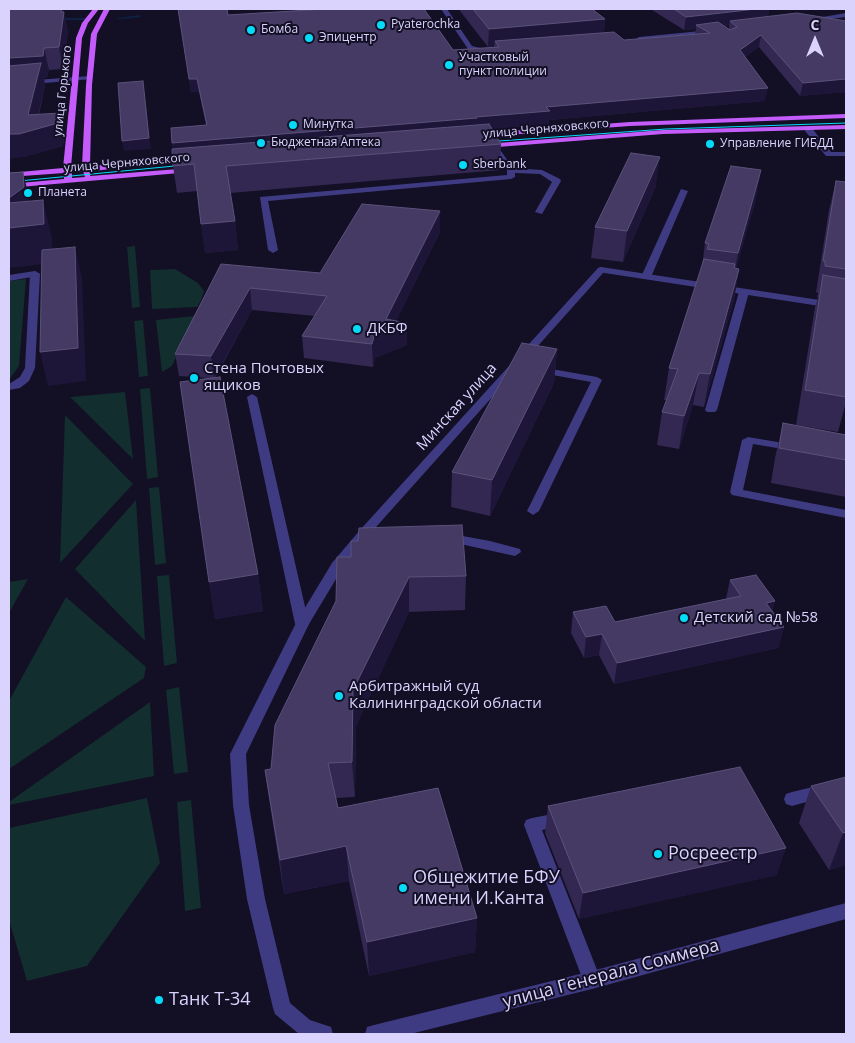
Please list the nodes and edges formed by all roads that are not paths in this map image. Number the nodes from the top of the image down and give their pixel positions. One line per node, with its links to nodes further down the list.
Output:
1 (96, 9): 10 (main road, улица Горького)
2 (107, 9): 9 (main road, улица Горького)
3 (444, 9): 8 (street)
4 (846, 15): 5 (street)
5 (797, 21)
6 (718, 31): 7 (street)
7 (633, 40)
8 (497, 50)
9 (90, 78): 10 (street); 21 (main road, улица Горького)
10 (76, 79): 11 (street); 22 (main road, улица Горького)
11 (9, 84)
12 (846, 116): 13 (main road, улица Черняховского)
13 (799, 117): 14 (main road); 16 (main road, улица Черняховского)
14 (808, 128): 15 (main road, улица Черняховского); 17 (main road, улица Черняховского); 19 (street)
15 (846, 128)
16 (468, 136)
17 (494, 146): 18 (main road, улица Черняховского); 24 (street)
18 (474, 147)
19 (846, 154)
20 (193, 160): 21 (main road, улица Черняховского)
21 (86, 168): 22 (main road, улица Черняховского); 26 (main road, улица Горького)
22 (68, 170): 25 (main road, улица Черняховского); 27 (main road, улица Горького)
23 (201, 170): 26 (main road, улица Черняховского)
24 (511, 170): 30 (street); 31 (street)
25 (9, 175)
26 (87, 179): 27 (main road, улица Черняховского)
27 (69, 180): 28 (main road, улица Черняховского)
28 (9, 186)
29 (684, 191): 32 (street)
30 (539, 212)
31 (273, 250)
32 (646, 277): 34 (street, Минская улица); 36 (street, Минская улица)
33 (9, 278): 37 (street)
34 (744, 292): 35 (street, Минская улица); 39 (street)
35 (846, 307)
36 (516, 366): 41 (street); 43 (street, Минская улица)
37 (9, 387)
38 (252, 397): 47 (street)
39 (711, 410)
40 (807, 450): 42 (street)
41 (533, 511)
42 (846, 514)
43 (364, 533): 44 (street); 47 (street, Минская улица)
44 (383, 534)
45 (430, 536): 46 (street)
46 (515, 552)
47 (302, 624): 54 (street, Минская улица)
48 (846, 784): 49 (street)
49 (792, 799)
50 (580, 815): 52 (street)
51 (846, 911): 52 (street, улица Генерала Соммера)
52 (592, 980): 53 (street, улица Генерала Соммера)
53 (424, 1028): 55 (street, улица Генерала Соммера)
54 (324, 1034)
55 (374, 1034)

